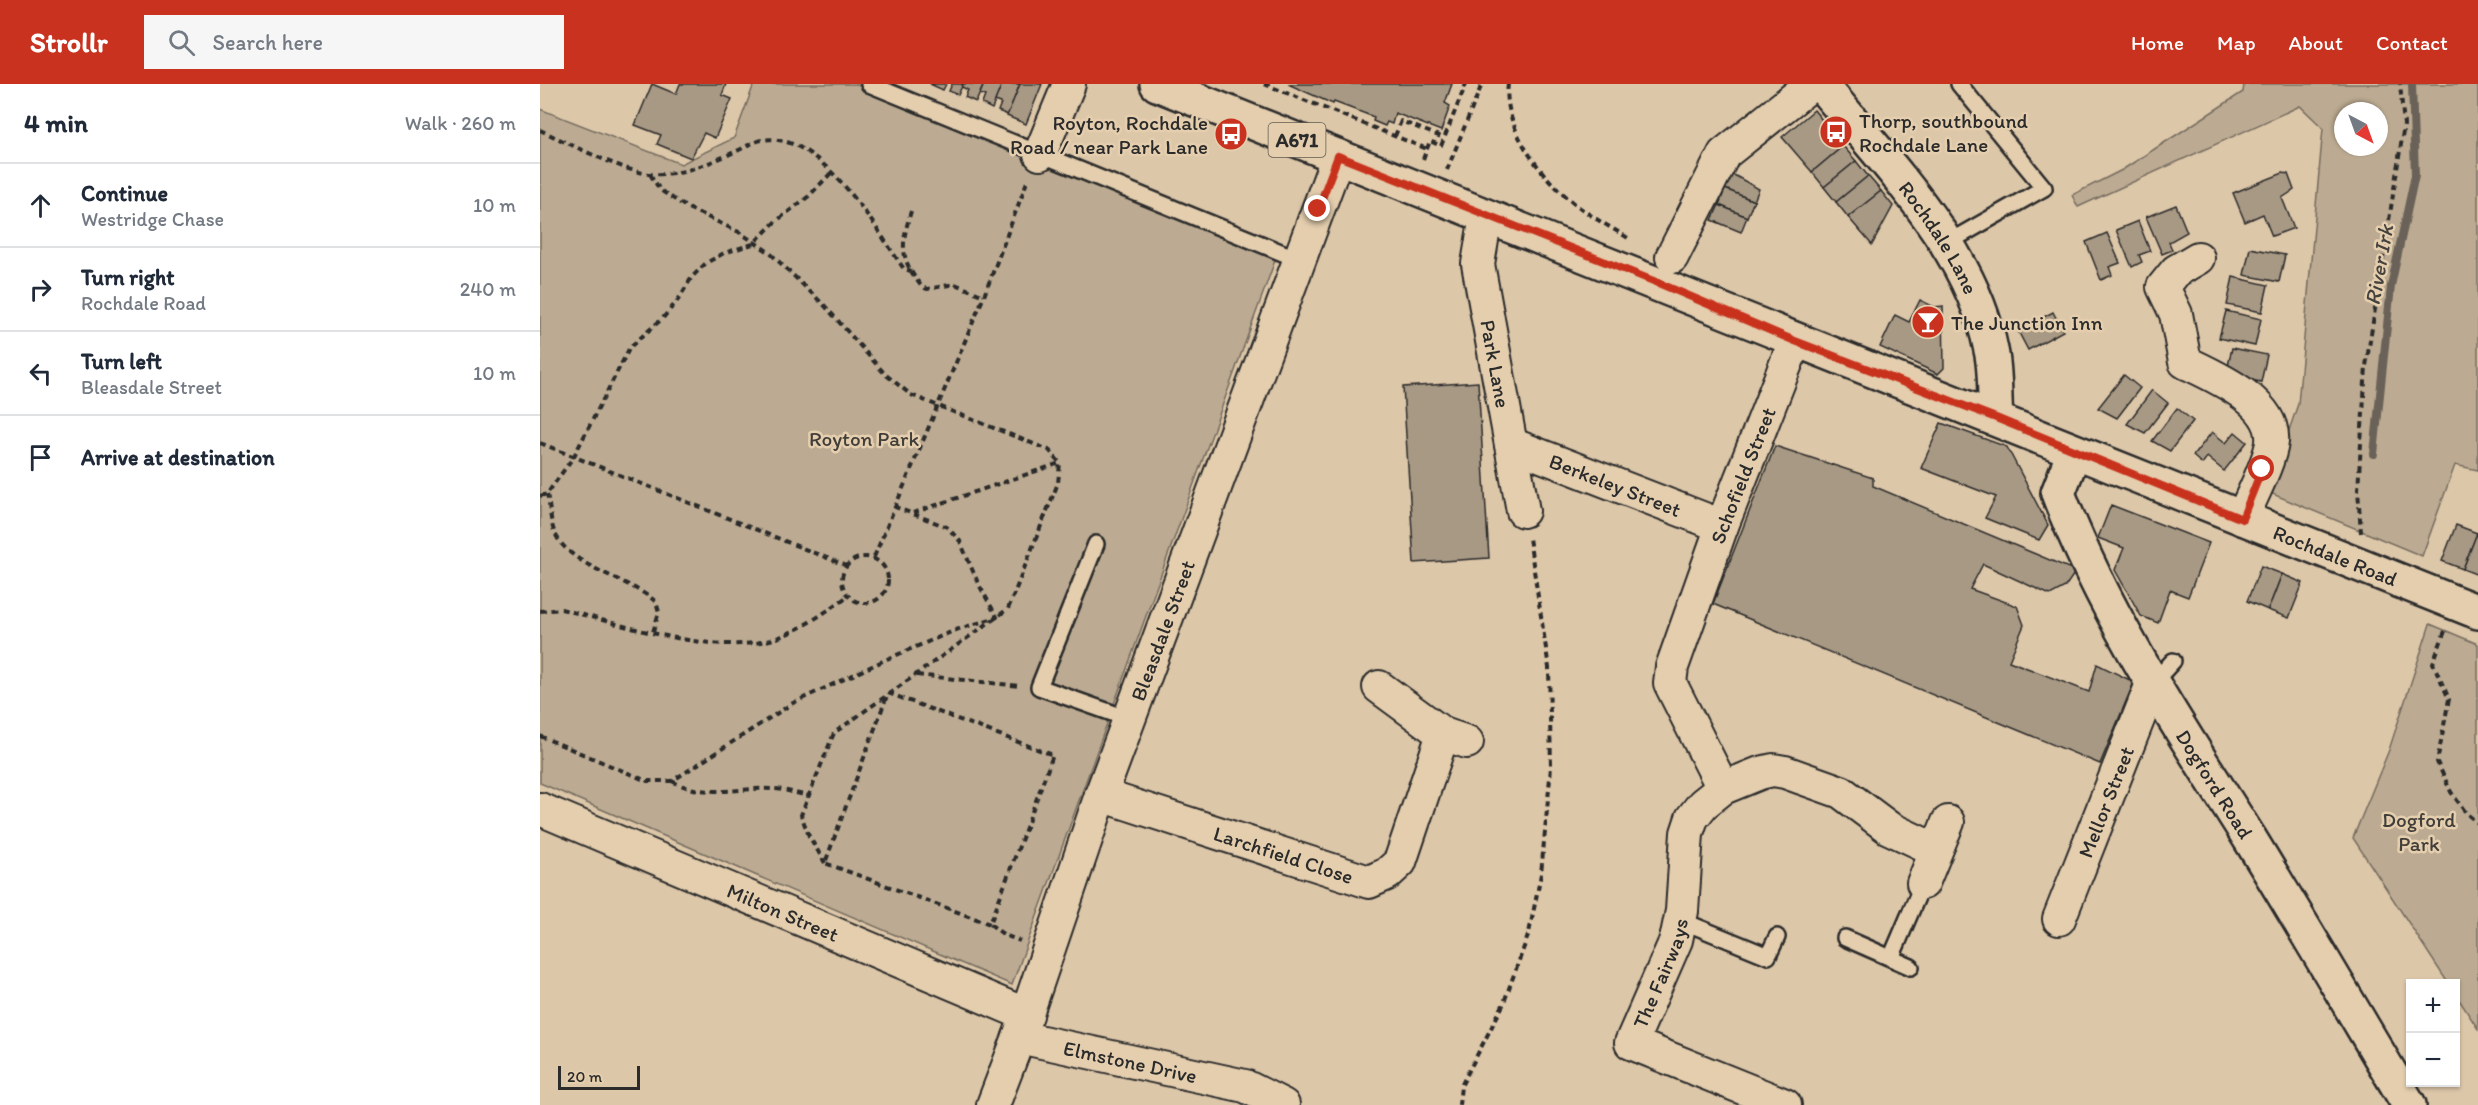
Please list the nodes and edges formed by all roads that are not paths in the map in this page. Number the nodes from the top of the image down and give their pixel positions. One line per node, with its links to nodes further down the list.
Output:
1 (869, 84): 7 (lane)
2 (1069, 84): 7 (street)
3 (1157, 84): 8 (main road, Rochdale Road / A671)
4 (1812, 84): 11 (street)
5 (1821, 84): 10 (main road, Rochdale Lane)
6 (1959, 84): 10 (lane)
7 (1040, 154): 13 (lane)
8 (1338, 156): 9 (main road, Rochdale Road / A671); 13 (street, Bleasdale Street)
9 (1486, 216): 14 (main road, Rochdale Road / A671); 16 (street, Park Lane)
10 (1947, 243): 15 (main road, Rochdale Lane)
11 (1672, 257)
12 (2198, 258): 19 (street)
13 (1300, 260): 25 (street, Bleasdale Street)
14 (1795, 341): 15 (main road, Rochdale Road / A671); 20 (street, Schofield Street)
15 (1996, 418): 17 (main road, Rochdale Road / A671)
16 (1511, 444): 18 (street, Park Lane); 20 (street, Berkeley Street)
17 (2074, 452): 19 (main road, Rochdale Road / A671); 23 (main road, Dogford Road)
18 (1523, 511)
19 (2242, 519): 22 (main road, Rochdale Road / A671)
20 (1722, 526): 26 (street, Schofield Street)
21 (1096, 544): 25 (lane)
22 (2467, 608)
23 (2163, 672): 32 (street, Mellor Street); 42 (main road, Dogford Road)
24 (1379, 687): 27 (street, Larchfield Close)
25 (1129, 719): 27 (street, Bleasdale Street)
26 (1723, 788): 30 (street, The Fairways); 33 (street, The Fairways)
27 (1101, 795): 38 (street, Bleasdale Street)
28 (540, 809): 38 (street, Milton Street)
29 (1948, 822): 30 (street)
30 (1936, 850): 31 (street)
31 (1923, 883): 36 (lane)
32 (2059, 919)
33 (1680, 920): 34 (lane); 41 (street, The Fairways)
34 (1777, 937)
35 (1845, 938): 36 (lane)
36 (1891, 958): 37 (lane)
37 (1911, 967)
38 (1023, 1026): 39 (street, Elmstone Drive); 40 (street, Bleasdale Street)
39 (1276, 1104)
40 (993, 1105)
41 (1785, 1105)
42 (2409, 1105)

